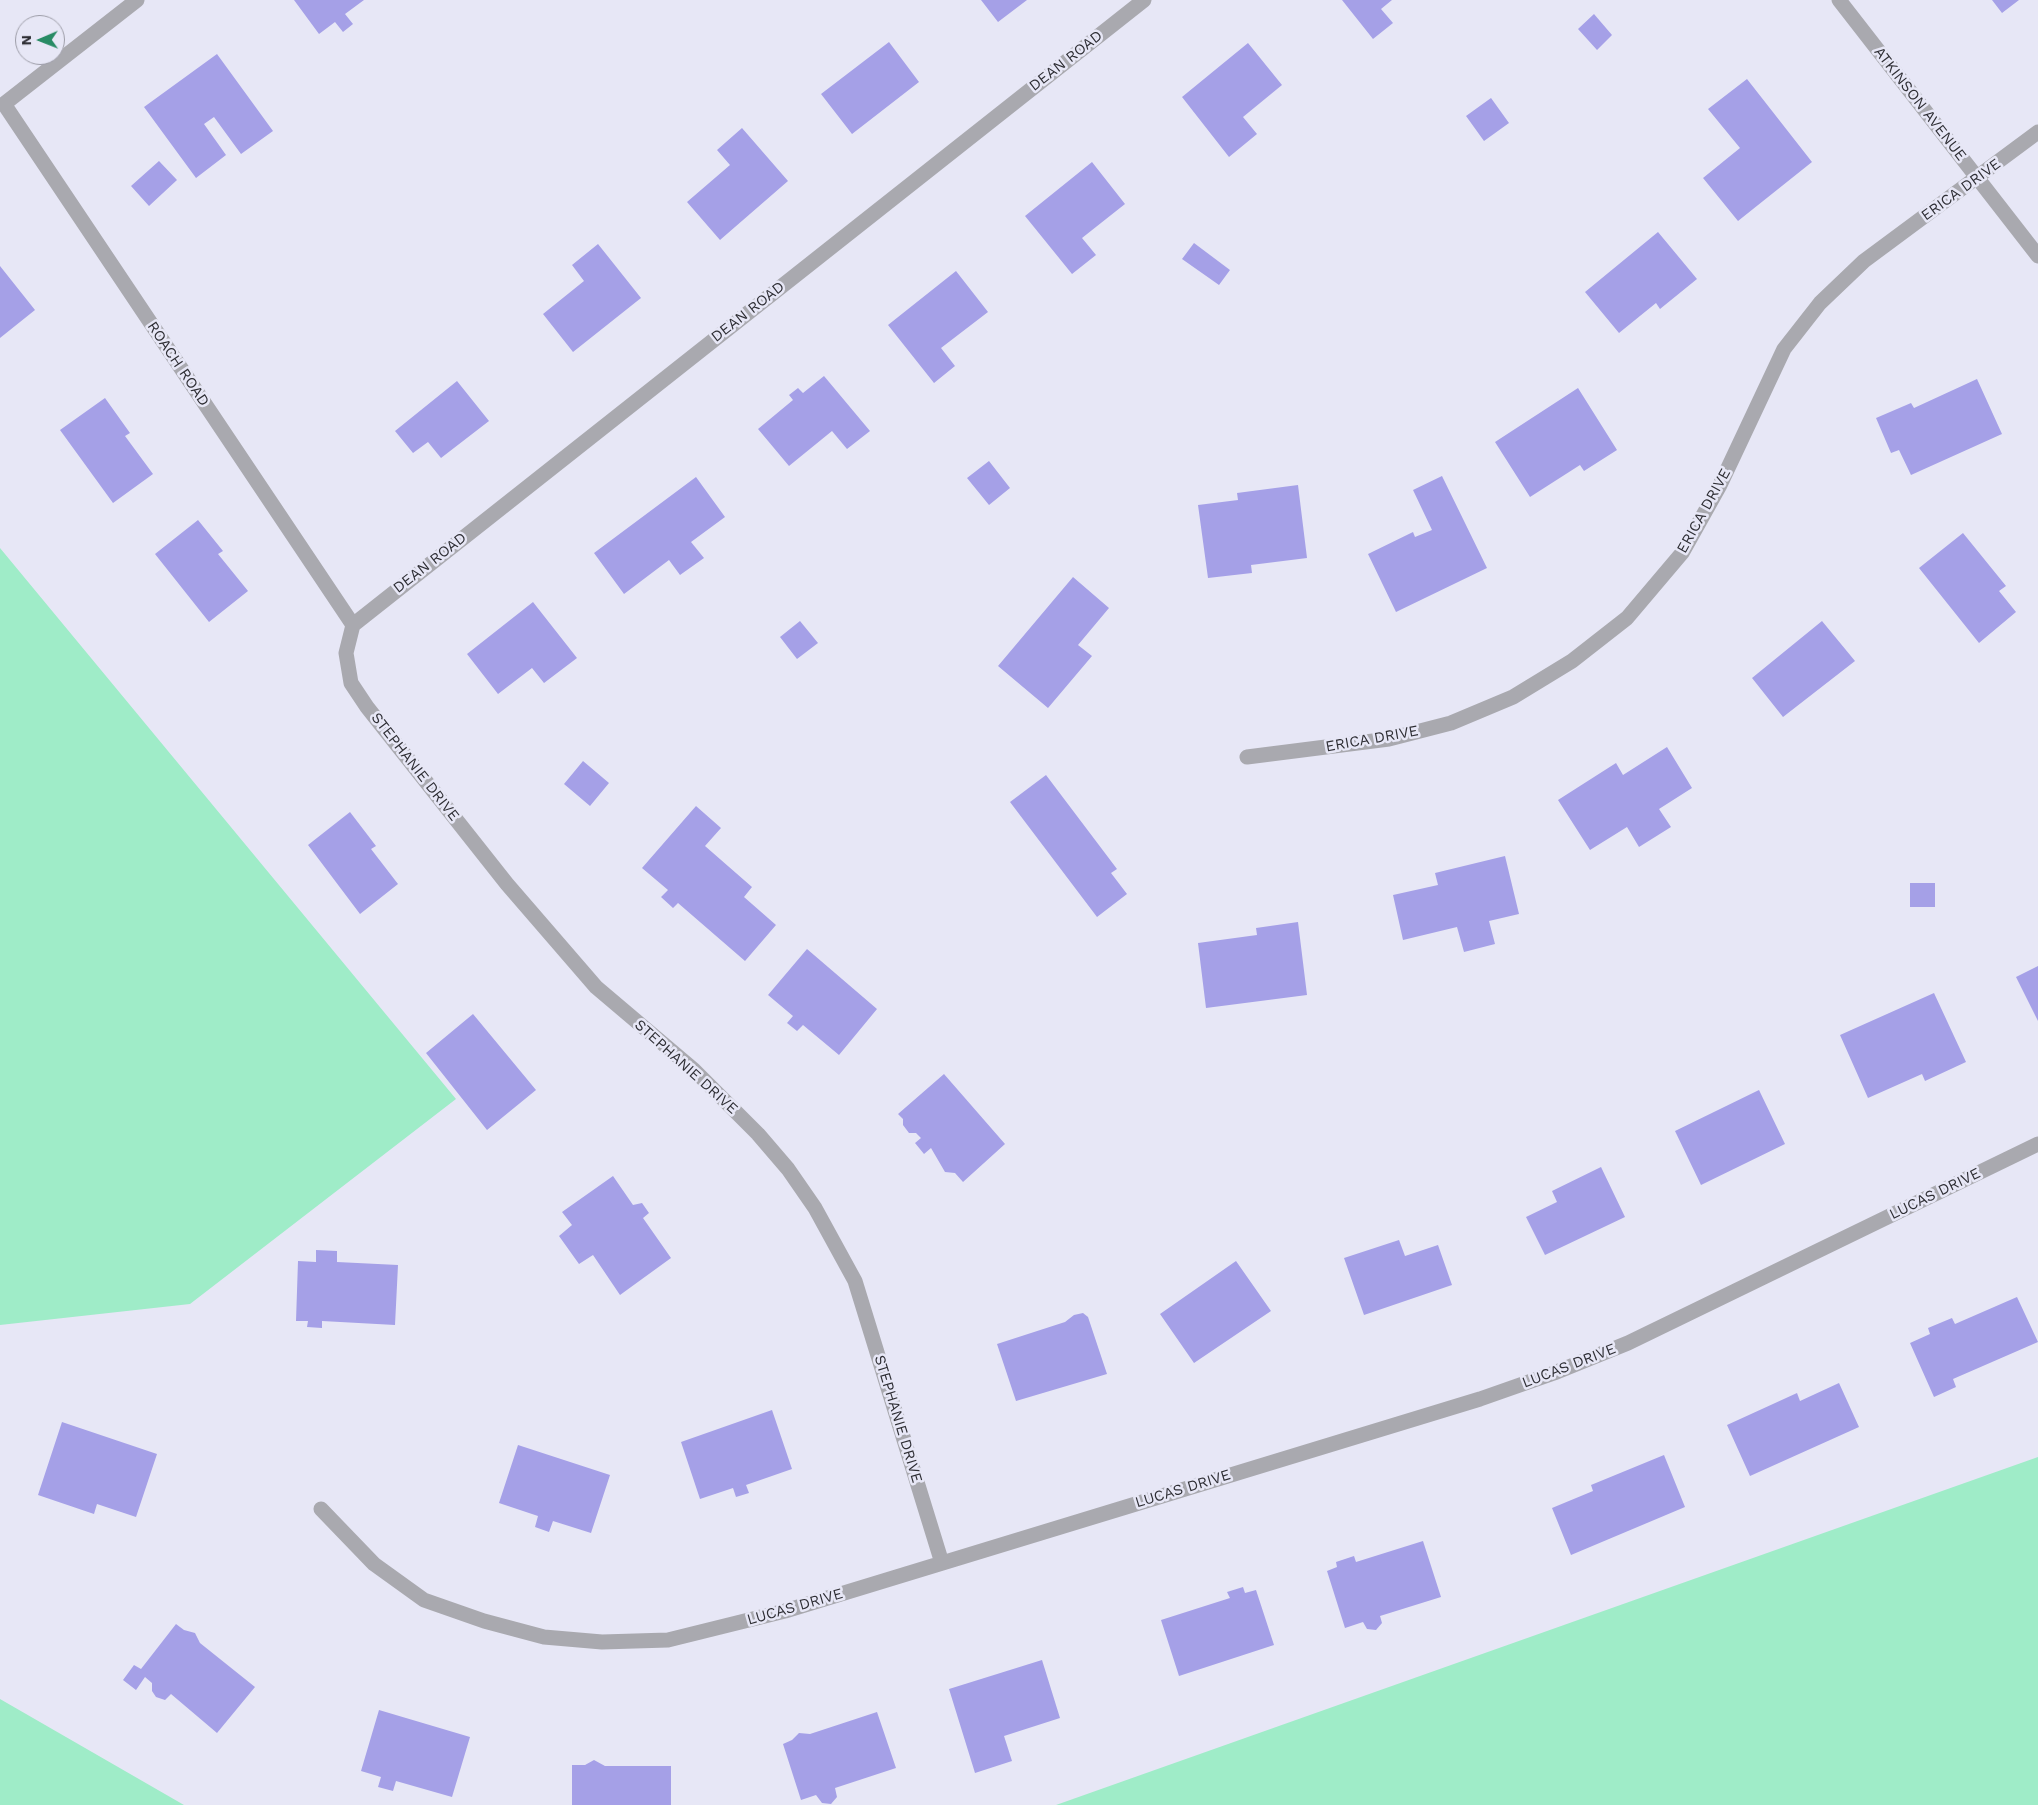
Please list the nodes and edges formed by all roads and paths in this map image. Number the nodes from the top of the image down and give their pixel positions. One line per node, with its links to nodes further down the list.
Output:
1 (137, 0): 7 (street, ROACH ROAD)
2 (1144, 0): 7 (street, DEAN ROAD)
3 (1839, 0): 5 (street, ATKINSON AVENUE)
4 (2038, 132): 5 (street, ERICA DRIVE)
5 (1978, 178): 6 (street, ATKINSON AVENUE); 8 (street, ERICA DRIVE)
6 (2038, 256)
7 (352, 625): 11 (street, STEPHANIE DRIVE)
8 (1247, 757)
9 (2038, 1144): 11 (street, LUCAS DRIVE)
10 (321, 1509): 11 (street, LUCAS DRIVE)
11 (942, 1563)

